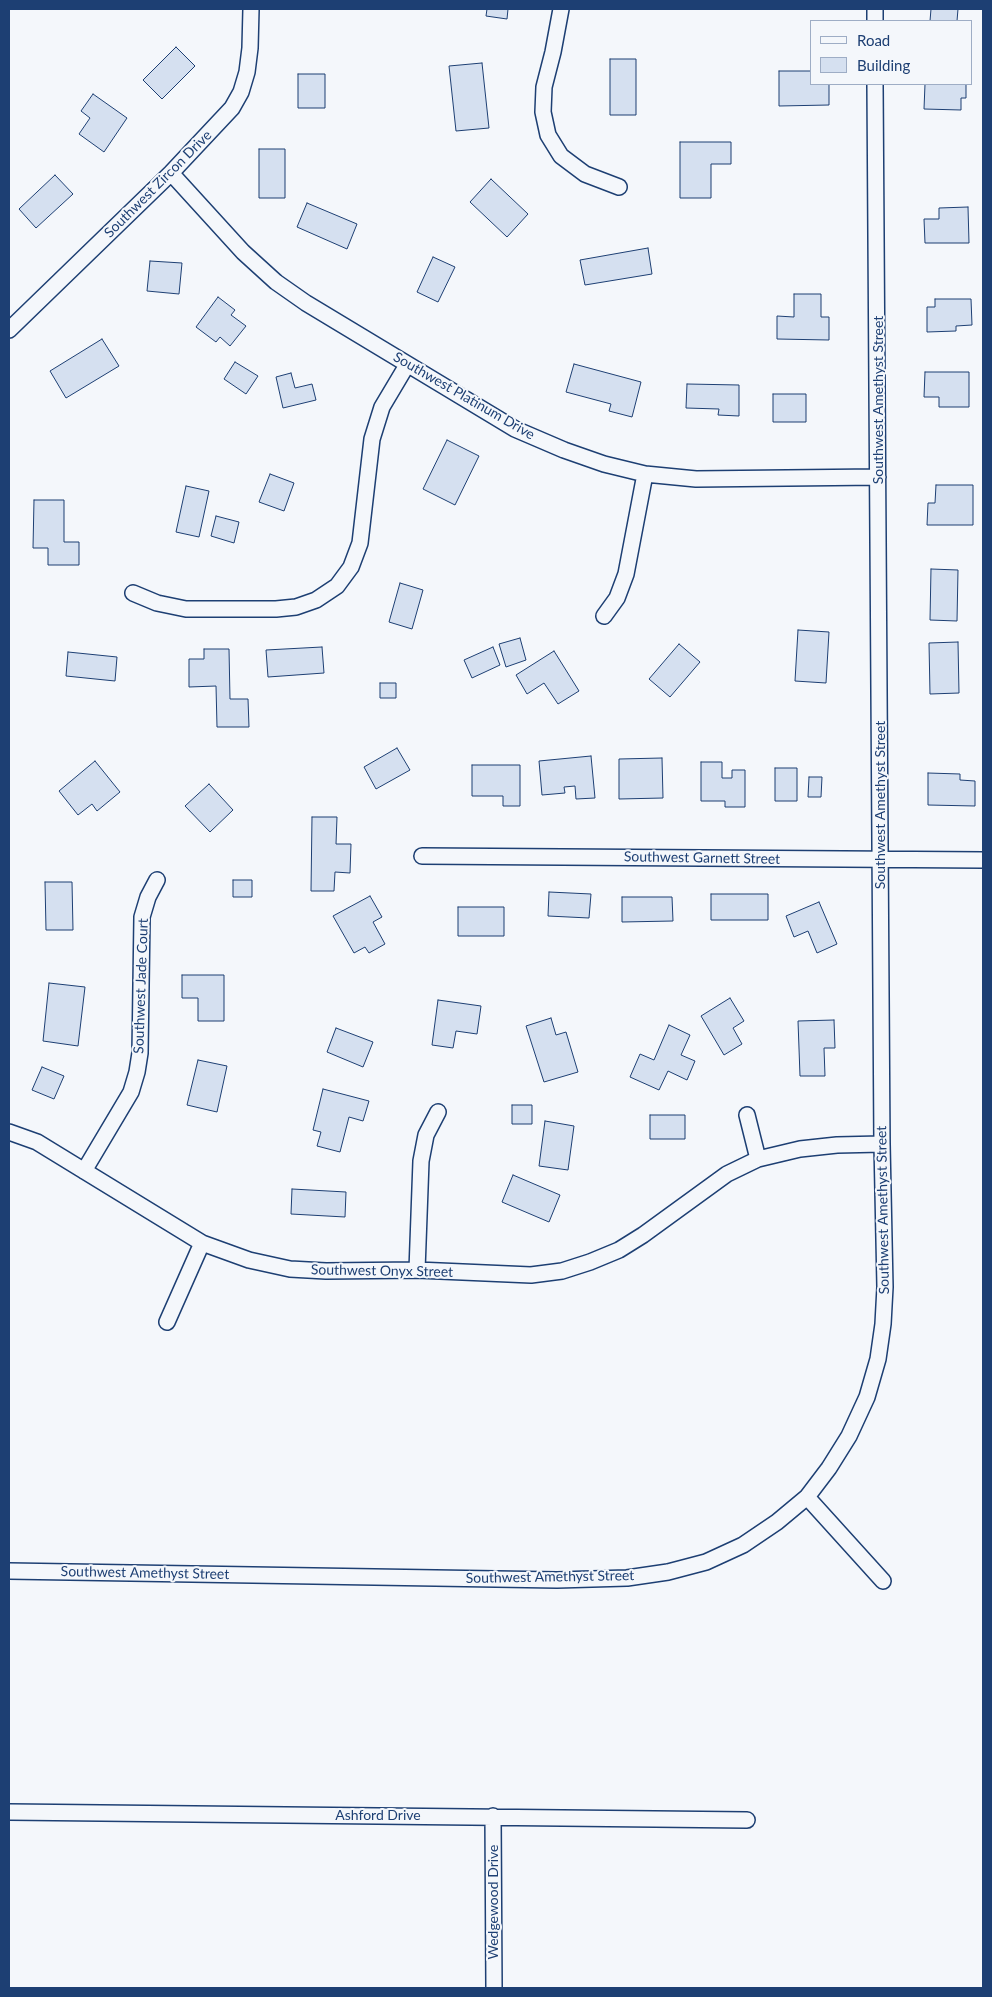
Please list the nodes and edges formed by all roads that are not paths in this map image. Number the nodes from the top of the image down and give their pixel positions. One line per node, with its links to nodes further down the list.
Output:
1 (251, 9): 4 (street, Southwest Zircon Drive)
2 (561, 9): 5 (street)
3 (875, 85): 9 (street, Southwest Amethyst Street)
4 (171, 173): 6 (street, Southwest Zircon Drive); 7 (street, Southwest Platinum Drive)
5 (619, 186)
6 (9, 330)
7 (407, 365): 8 (street, Southwest Platinum Drive); 10 (street)
8 (645, 474): 9 (street, Southwest Platinum Drive); 11 (street)
9 (878, 477): 13 (street, Southwest Amethyst Street)
10 (133, 593)
11 (604, 616)
12 (422, 856): 13 (street, Southwest Garnett Street)
13 (880, 860): 14 (street, Southwest Garnett Street); 19 (street, Southwest Amethyst Street)
14 (983, 860)
15 (157, 880): 21 (street, Southwest Jade Court)
16 (438, 1112): 23 (street)
17 (747, 1115): 20 (street)
18 (9, 1132): 21 (street, Southwest Onyx Street)
19 (882, 1144): 20 (street, Southwest Onyx Street); 25 (street, Southwest Amethyst Street)
20 (758, 1159): 23 (street, Southwest Onyx Street)
21 (84, 1171): 22 (street, Southwest Onyx Street)
22 (202, 1243): 23 (street, Southwest Onyx Street); 24 (street)
23 (417, 1270)
24 (167, 1322)
25 (807, 1497): 26 (street, Southwest Amethyst Street); 27 (street)
26 (9, 1571)
27 (883, 1581)
28 (9, 1812): 29 (street, Ashford Drive)
29 (493, 1816): 30 (street, Ashford Drive); 31 (street, Wedgewood Drive)
30 (747, 1820)
31 (494, 1988)

